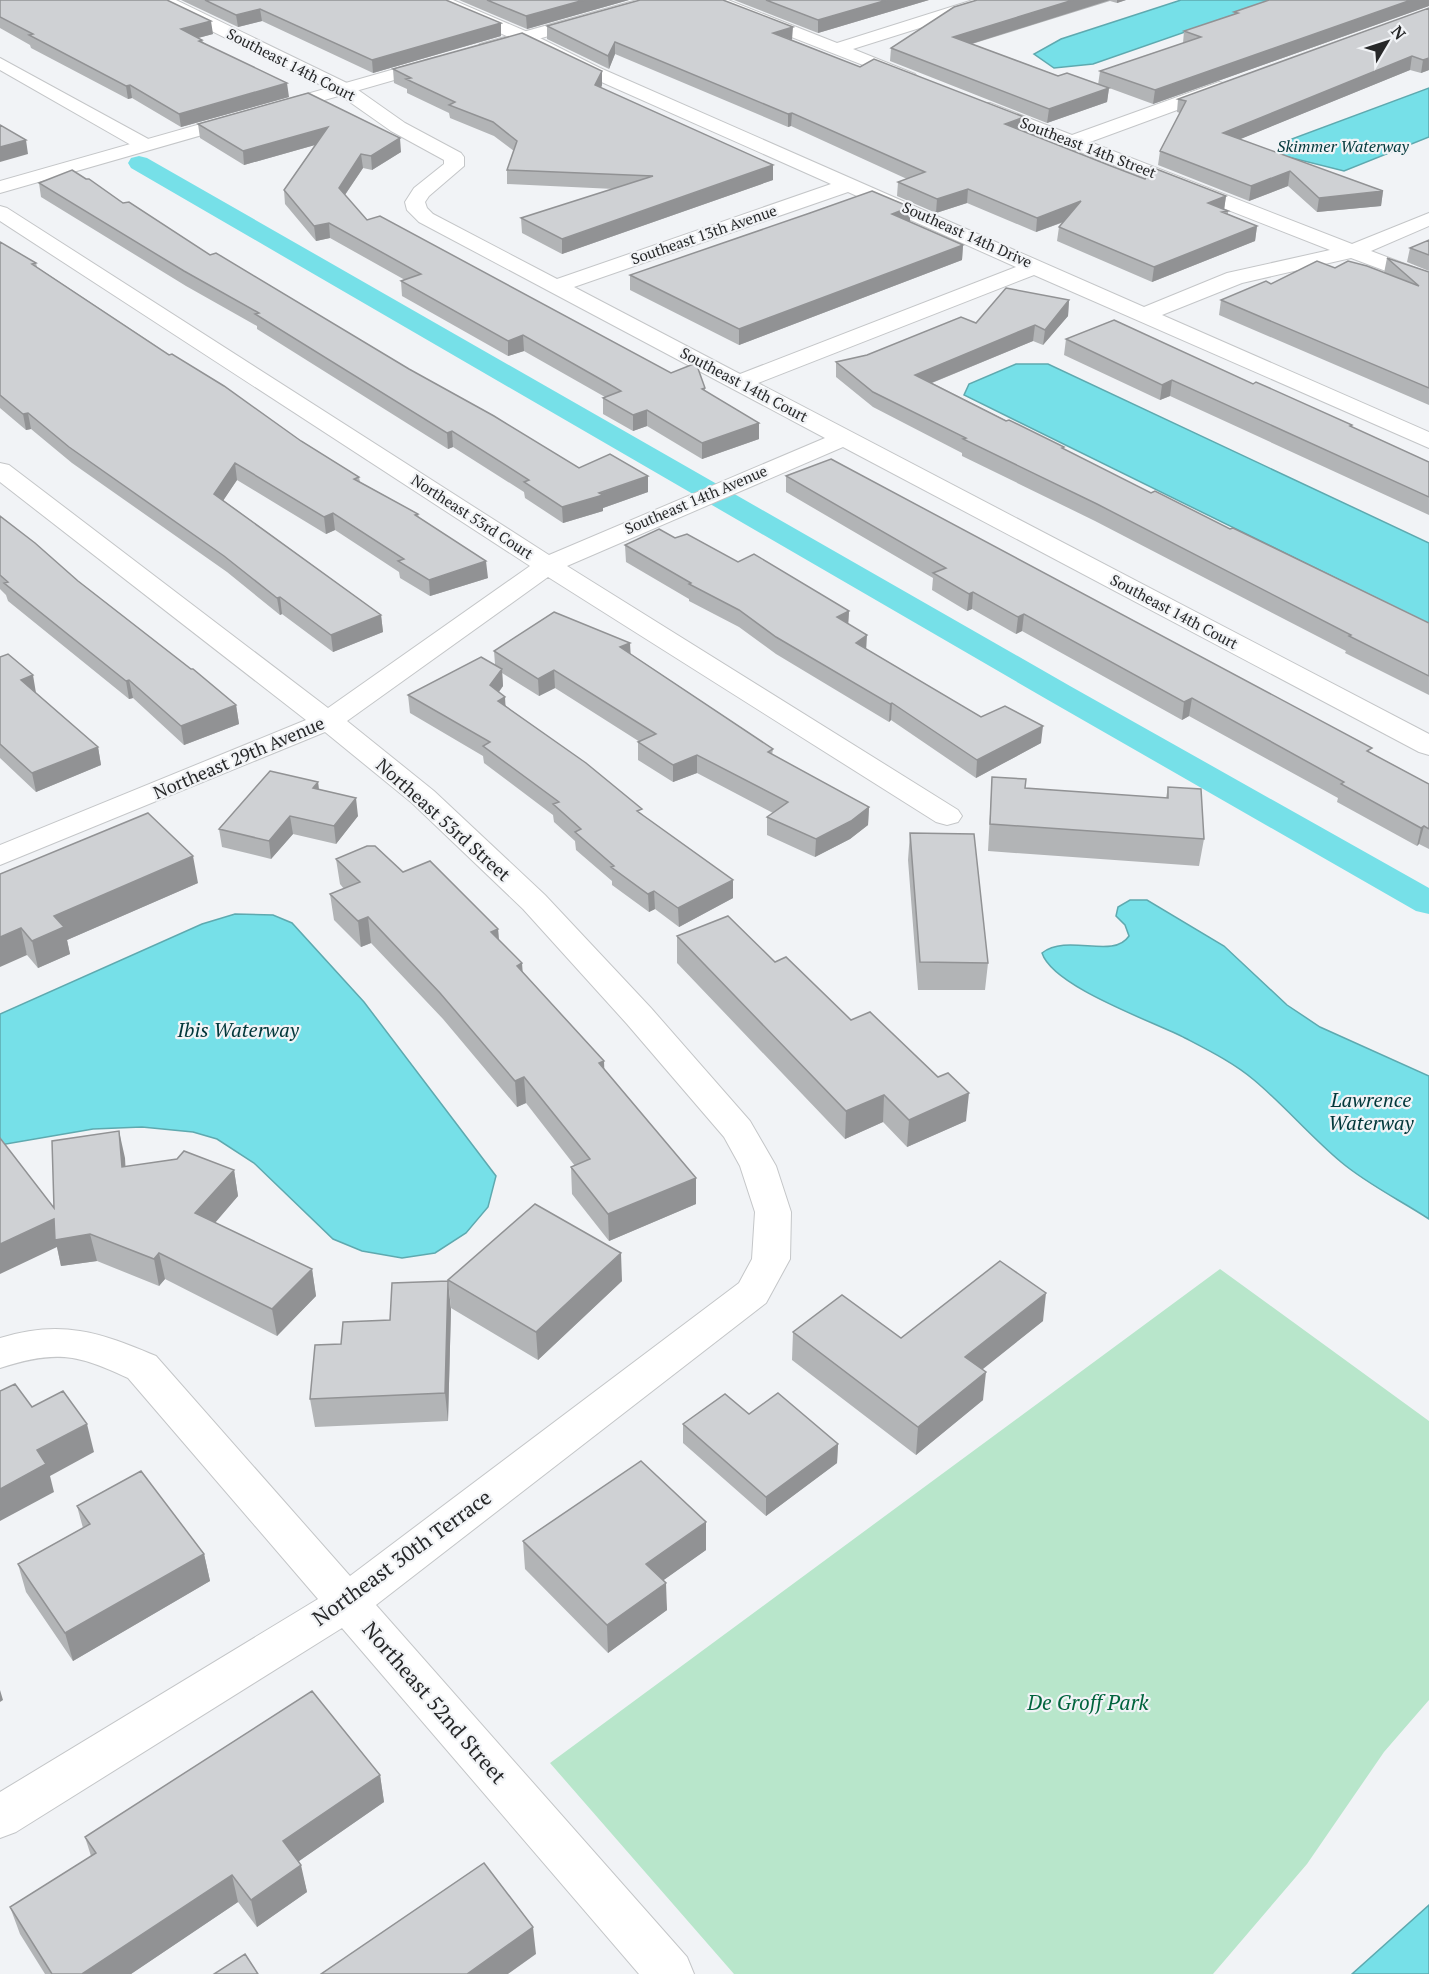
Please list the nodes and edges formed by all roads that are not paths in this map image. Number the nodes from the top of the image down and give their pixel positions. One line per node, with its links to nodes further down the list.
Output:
1 (163, 0): 11 (street, Southeast 14th Court)
2 (439, 0): 6 (street, Southeast 14th Drive)
3 (656, 0): 6 (street)
4 (713, 0): 7 (street)
5 (990, 0): 7 (street)
6 (524, 37): 11 (street); 15 (street, Southeast 14th Drive)
7 (836, 49): 10 (street)
8 (0, 63): 14 (street)
9 (1239, 81): 13 (street)
10 (932, 87)
11 (344, 88): 14 (street); 22 (street, Southeast 14th Court)
12 (964, 99): 13 (street, Southeast 14th Street)
13 (1071, 142): 19 (street, Southeast 14th Street)
14 (145, 145): 16 (street)
15 (851, 184): 20 (street, Southeast 14th Drive); 22 (street, Southeast 13th Avenue)
16 (0, 187)
17 (0, 212): 28 (street, Northeast 53rd Court)
18 (1429, 219): 19 (street)
19 (1353, 251): 21 (street, Southeast 14th Street); 23 (street)
20 (1037, 266): 23 (street, Southeast 14th Drive); 24 (street)
21 (1429, 281)
22 (557, 286): 24 (street, Southeast 14th Court)
23 (1143, 315): 26 (street, Southeast 14th Drive)
24 (741, 382): 25 (street, Southeast 14th Court)
25 (845, 438): 28 (street, Southeast 14th Avenue); 30 (street, Southeast 14th Court)
26 (1429, 441)
27 (0, 470): 29 (street, Northeast 53rd Street)
28 (548, 565): 29 (street, Northeast 29th Avenue); 31 (street, Northeast 53rd Court)
29 (328, 721): 32 (street, Northeast 29th Avenue); 33 (street, Northeast 53rd Street)
30 (1429, 746)
31 (947, 816)
32 (0, 856)
33 (771, 1259): 35 (street, Northeast 30th Terrace)
34 (0, 1353): 35 (street, Northeast 52nd Street)
35 (347, 1603): 36 (street, Northeast 30th Terrace); 37 (street, Northeast 52nd Street)
36 (0, 1817)
37 (670, 1974)

